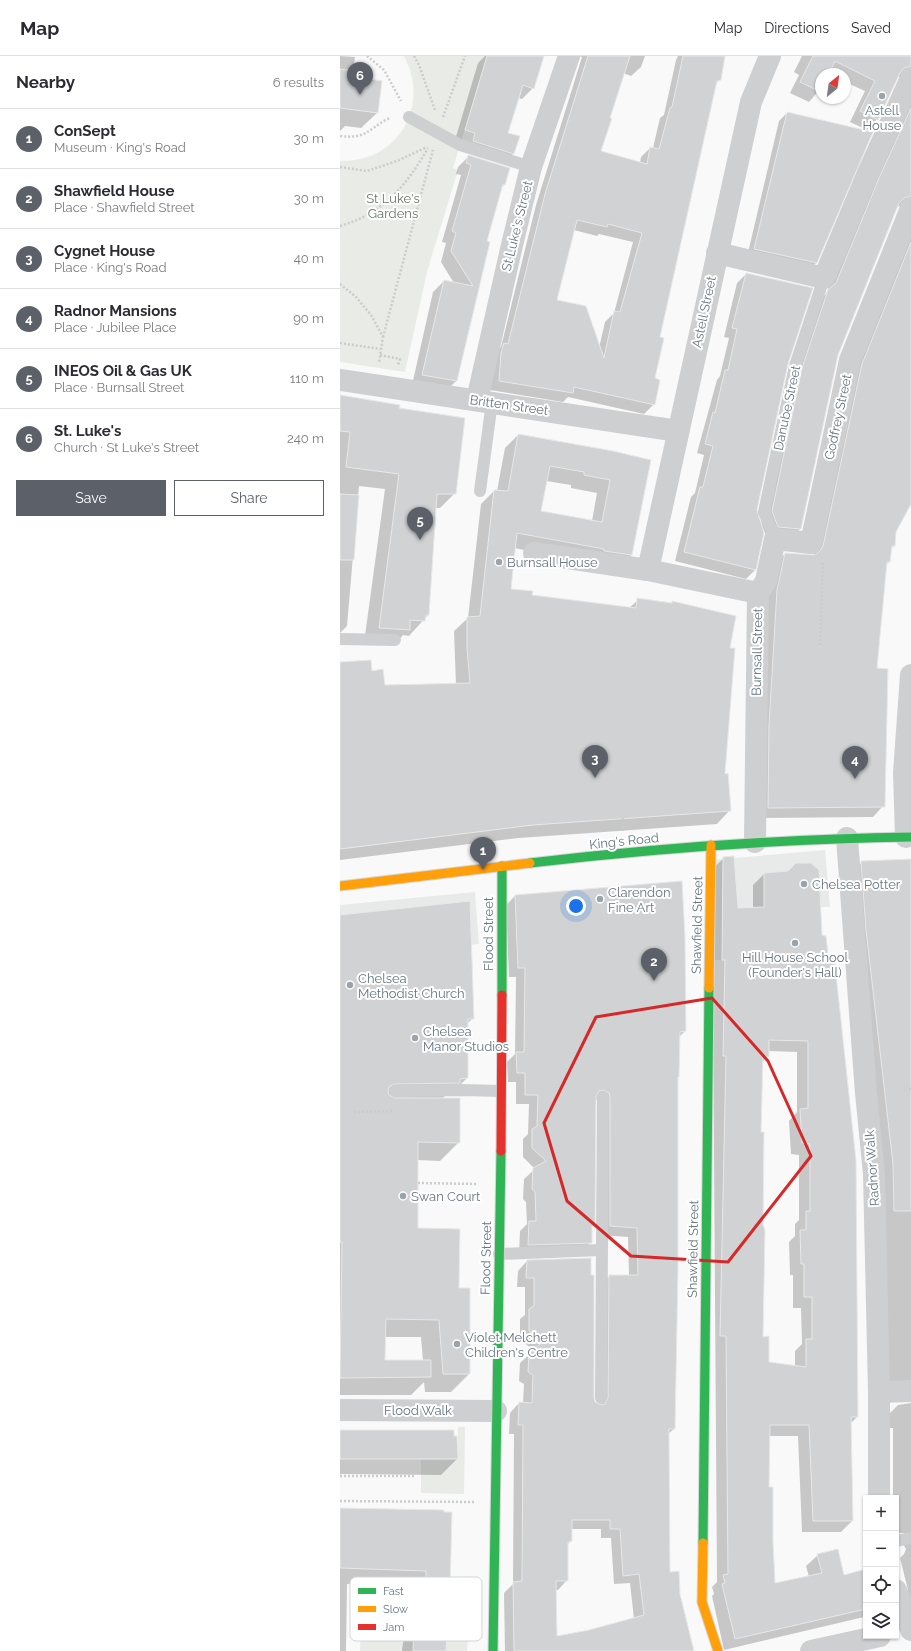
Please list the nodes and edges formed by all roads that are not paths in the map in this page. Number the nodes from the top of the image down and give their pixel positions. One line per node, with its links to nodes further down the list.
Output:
1 (569, 56): 5 (street, St Luke's Street)
2 (770, 56): 7 (street, Astell Street)
3 (911, 78): 8 (street, Danube Street)
4 (409, 116): 5 (lane)
5 (531, 167): 10 (street, St Luke's Street)
6 (911, 208): 13 (street, Godfrey Street)
7 (717, 253): 8 (street); 11 (street, Astell Street)
8 (824, 278): 13 (lane, Danube Street)
9 (340, 380): 10 (street, Britten Street)
10 (484, 401): 11 (street, Britten Street); 12 (lane)
11 (678, 431): 15 (street, Astell Street)
12 (480, 491)
13 (775, 539): 16 (street)
14 (534, 553): 15 (street, Burnsall Street)
15 (648, 570): 16 (street, Burnsall Street)
16 (758, 593): 22 (street, Burnsall Street)
17 (340, 639): 18 (lane)
18 (395, 640)
19 (911, 675): 20 (street)
20 (909, 837): 21 (street, King's Road)
21 (847, 838): 22 (street, King's Road); 32 (street, Radnor Walk)
22 (755, 842): 23 (street, King's Road)
23 (711, 845): 24 (street, King's Road); 44 (street, Shawfield Street)
24 (502, 866): 25 (street, King's Road); 27 (street, Flood Street)
25 (340, 886)
26 (395, 1091): 27 (lane)
27 (500, 1091): 30 (street, Flood Street)
28 (603, 1097): 29 (lane)
29 (601, 1250): 30 (lane); 33 (lane)
30 (499, 1254): 35 (street, Flood Street)
31 (911, 1391): 32 (street)
32 (879, 1392): 36 (street, Radnor Walk)
33 (601, 1398)
34 (340, 1410): 35 (street, Flood Walk)
35 (496, 1411): 43 (street, Flood Street)
36 (879, 1495)
37 (910, 1538): 38 (lane)
38 (899, 1540)
39 (899, 1598): 40 (street)
40 (911, 1629): 41 (street)
41 (899, 1632)
42 (866, 1639): 45 (street)
43 (493, 1651)
44 (718, 1651)
45 (811, 1651)

